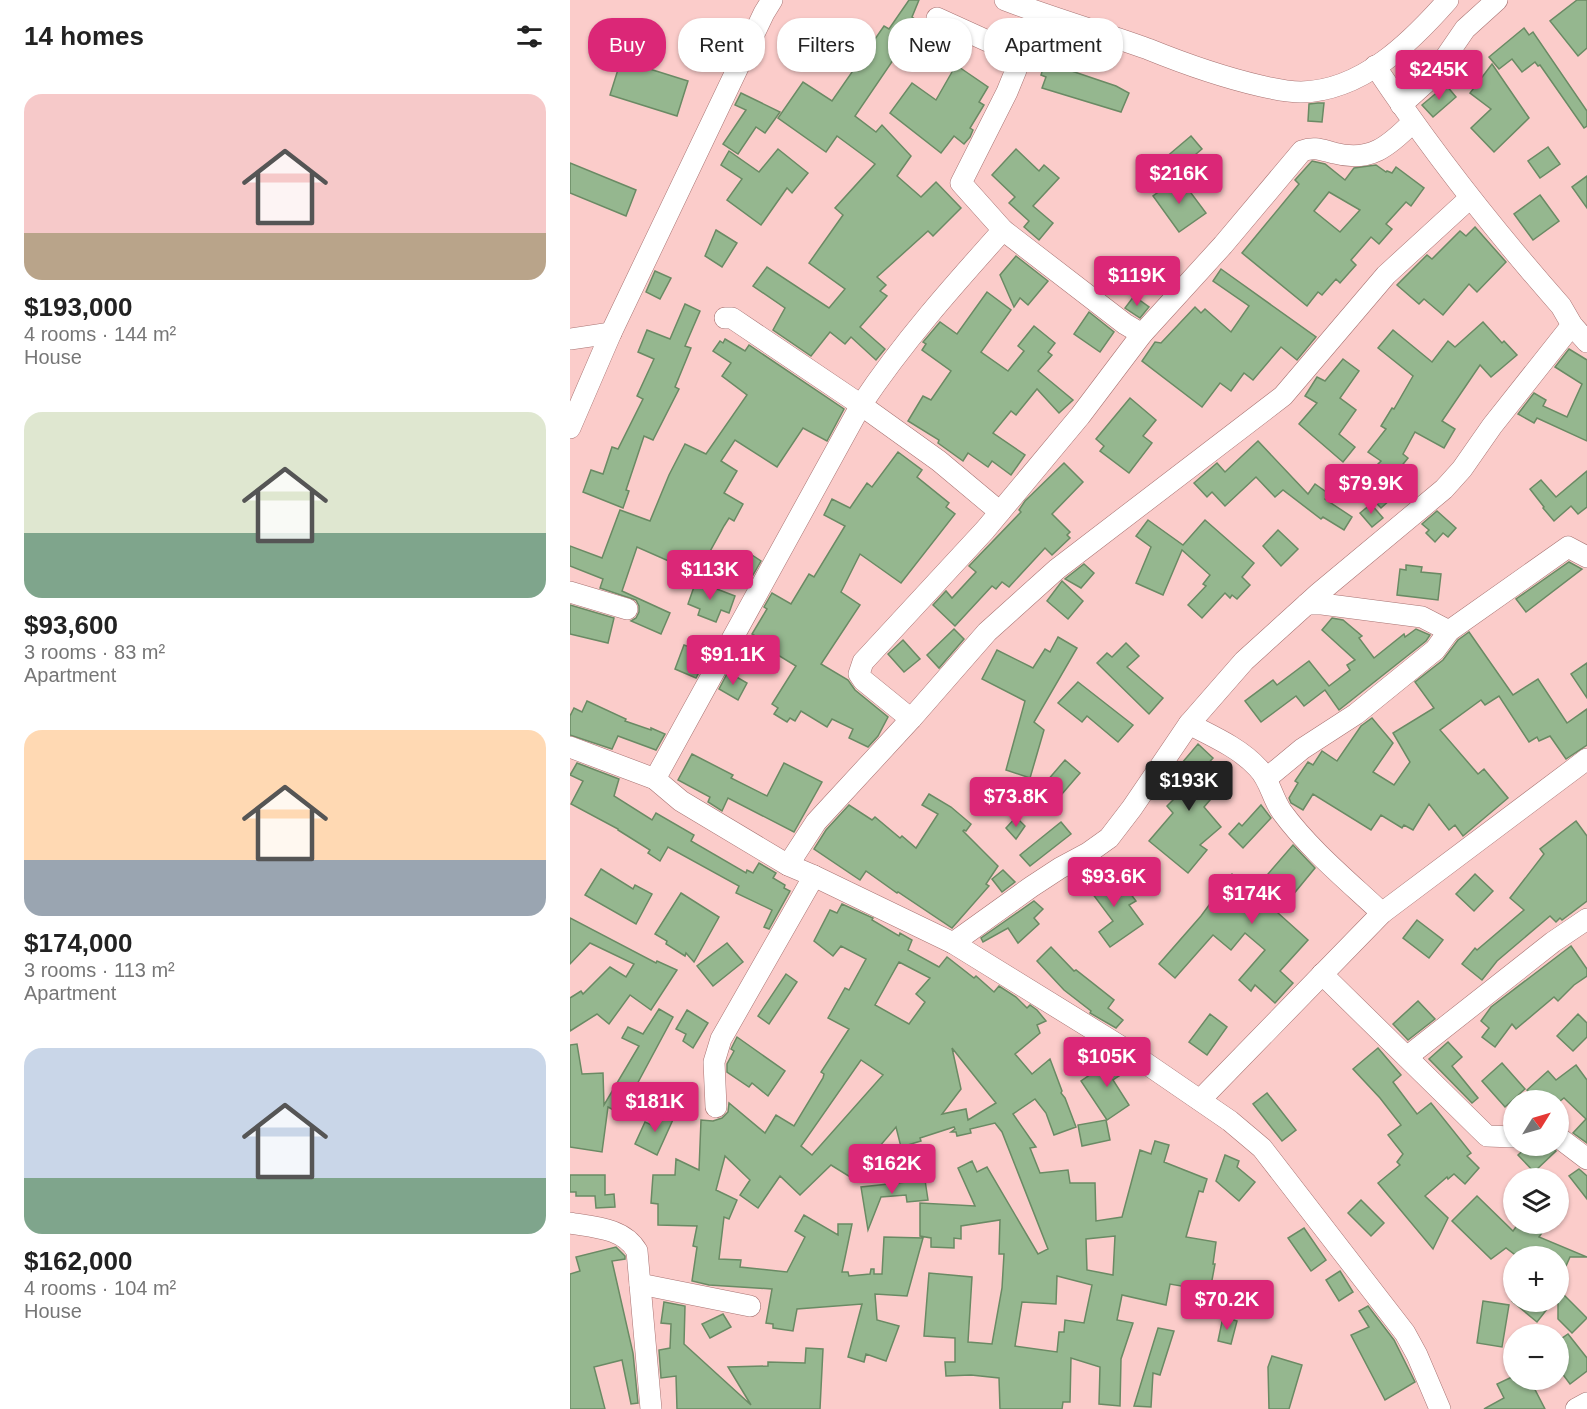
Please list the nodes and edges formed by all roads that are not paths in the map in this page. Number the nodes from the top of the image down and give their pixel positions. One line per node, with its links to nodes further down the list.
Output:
1 (1005, 0): 6 (street)
2 (1448, 0): 6 (street)
3 (1497, 0): 7 (street)
4 (765, 4): 12 (street)
5 (972, 34): 9 (street)
6 (1375, 66): 7 (street)
7 (1407, 113): 8 (street); 13 (street)
8 (1470, 198): 11 (street); 24 (street)
9 (1002, 230): 13 (street); 16 (street)
10 (725, 318): 16 (street)
11 (1572, 325): 15 (street); 21 (street)
12 (611, 333): 14 (street); 17 (street)
13 (1142, 334): 18 (street)
14 (570, 339)
15 (1587, 342)
16 (861, 405): 18 (street); 29 (street)
17 (570, 428)
18 (1000, 512): 24 (street)
19 (1587, 557): 23 (street)
20 (570, 592): 22 (street)
21 (1307, 604): 23 (street); 25 (street)
22 (627, 609)
23 (1449, 631): 28 (street)
24 (911, 719): 30 (street)
25 (1189, 723): 28 (street); 34 (street)
26 (570, 747): 29 (street)
27 (1587, 759): 32 (street)
28 (1267, 778): 32 (street)
29 (656, 779): 30 (street)
30 (788, 865): 31 (street)
31 (814, 876): 34 (street); 38 (street)
32 (1382, 913): 35 (street)
33 (1587, 919): 36 (street)
34 (953, 943): 37 (street)
35 (1322, 974): 36 (street); 37 (street)
36 (1407, 1057): 39 (street)
37 (1200, 1100): 47 (street)
38 (716, 1107)
39 (1503, 1137)
40 (1569, 1145): 41 (street)
41 (1587, 1159)
42 (570, 1223): 43 (street)
43 (640, 1284): 44 (street); 46 (street)
44 (750, 1306)
45 (1587, 1404): 48 (street)
46 (651, 1409)
47 (1440, 1409)
48 (1576, 1409)

